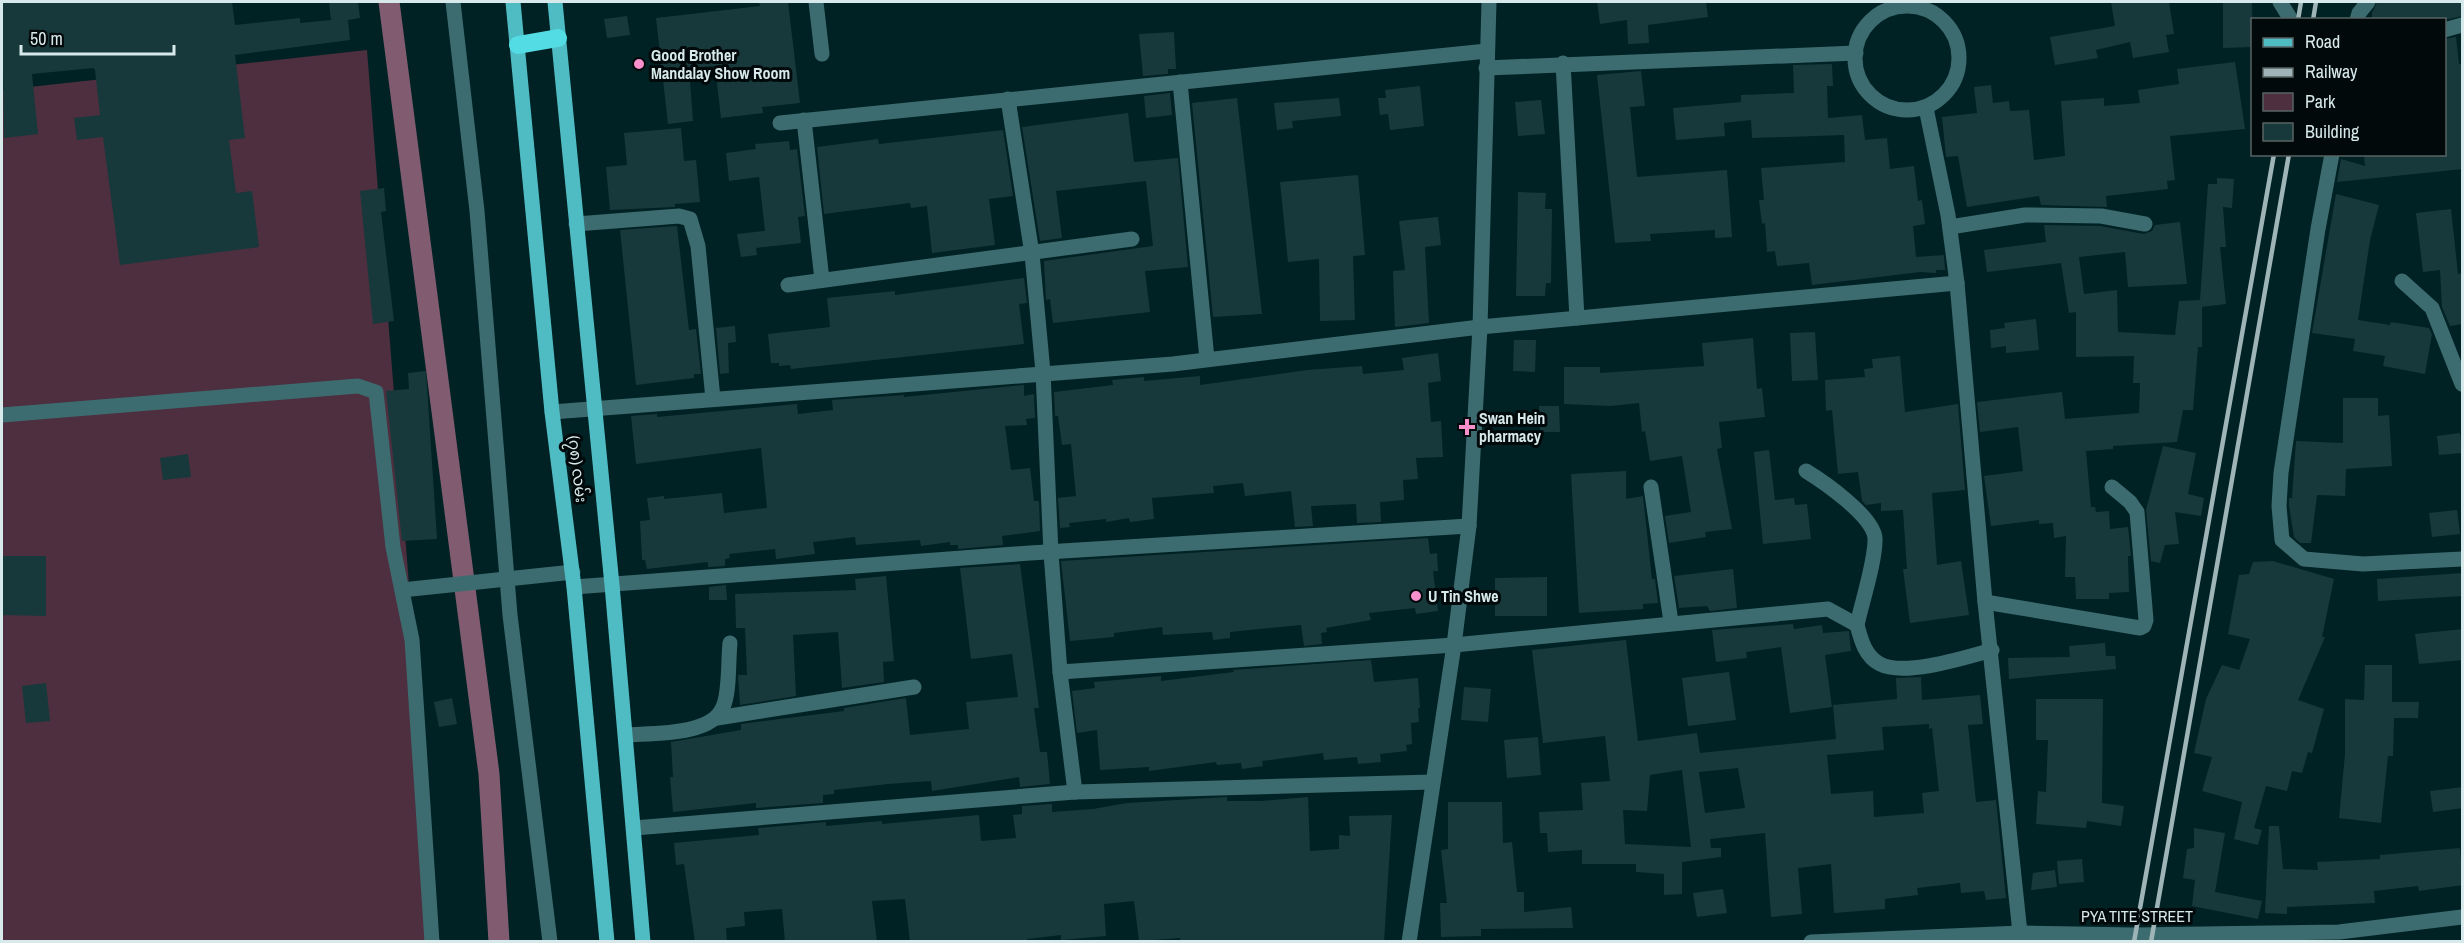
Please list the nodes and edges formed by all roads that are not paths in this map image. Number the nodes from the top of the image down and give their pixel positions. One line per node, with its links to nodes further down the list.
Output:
1 (453, 2): 51 (street)
2 (513, 2): 15 (main road, (၇၈) လမ်း)
3 (555, 2): 14 (main road, (၇၈) လမ်း)
4 (816, 2): 18 (street)
5 (1489, 2): 16 (street)
6 (2280, 2): 10 (street)
7 (2367, 2): 11 (street)
8 (1922, 5): 9 (street); 23 (street)
9 (1890, 6): 17 (street)
10 (2290, 18)
11 (2358, 18)
12 (2463, 25): 13 (street)
13 (2446, 30)
14 (558, 38): 15 (highway); 27 (main road, (၇၈) လမ်း)
15 (518, 45): 43 (main road, (၇၈) လမ်း)
16 (1487, 51): 20 (street); 21 (street)
17 (1856, 53): 19 (street); 23 (street)
18 (822, 54)
19 (1563, 63): 20 (street); 36 (street)
20 (1486, 68): 37 (street)
21 (1180, 82): 22 (street); 38 (street)
22 (1008, 99): 24 (street); 31 (street)
23 (1926, 108): 29 (street)
24 (804, 120): 25 (street); 32 (street)
25 (780, 123)
26 (2332, 156): 50 (street)
27 (576, 224): 41 (street); 42 (main road, (၇၈) လမ်း)
28 (2145, 224): 29 (street)
29 (1950, 227): 34 (street)
30 (1132, 239): 31 (street)
31 (1032, 254): 32 (street); 39 (street)
32 (822, 280): 35 (street)
33 (2402, 280): 40 (street)
34 (1957, 283): 36 (street); 55 (street)
35 (788, 285)
36 (1577, 318): 37 (street)
37 (1480, 327): 38 (street); 48 (street)
38 (1207, 359): 39 (street)
39 (1043, 372): 41 (street); 49 (street)
40 (2463, 384)
41 (713, 399): 42 (street)
42 (594, 407): 43 (street); 53 (main road, (၇၈) လမ်း)
43 (552, 412): 52 (main road, (၇၈) လမ်း)
44 (2, 415): 54 (street)
45 (1806, 471): 57 (street)
46 (1652, 487): 56 (street)
47 (2112, 487): 55 (street)
48 (1469, 526): 49 (street); 59 (street)
49 (1051, 553): 53 (street); 61 (street)
50 (2463, 559)
51 (507, 579): 52 (street); 54 (street); 74 (street)
52 (574, 580): 53 (street); 75 (main road, (၇၈) လမ်း)
53 (612, 585): 64 (main road, (၇၈) လမ်း)
54 (402, 590): 73 (street)
55 (1985, 602): 60 (street)
56 (1671, 622): 57 (street); 59 (street)
57 (1857, 625): 60 (street)
58 (730, 643): 63 (street)
59 (1454, 645): 61 (street); 65 (street)
60 (1992, 650): 69 (street)
61 (1060, 672): 66 (street)
62 (914, 687): 63 (street)
63 (717, 718): 64 (street)
64 (626, 735): 67 (main road, (၇၈) လမ်း)
65 (1432, 782): 66 (street); 77 (street)
66 (1075, 792): 67 (street)
67 (634, 828): 76 (main road, (၇၈) လမ်း)
68 (2463, 917): 71 (street, PYA TITE STREET)
69 (2020, 933): 70 (street, PYA TITE STREET); 72 (street, PYA TITE STREET)
70 (2106, 938): 71 (street, PYA TITE STREET)
71 (2209, 938)
72 (1885, 939): 78 (street, PYA TITE STREET)
73 (432, 942)
74 (550, 942)
75 (607, 942)
76 (643, 942)
77 (1409, 942)
78 (1811, 942)

